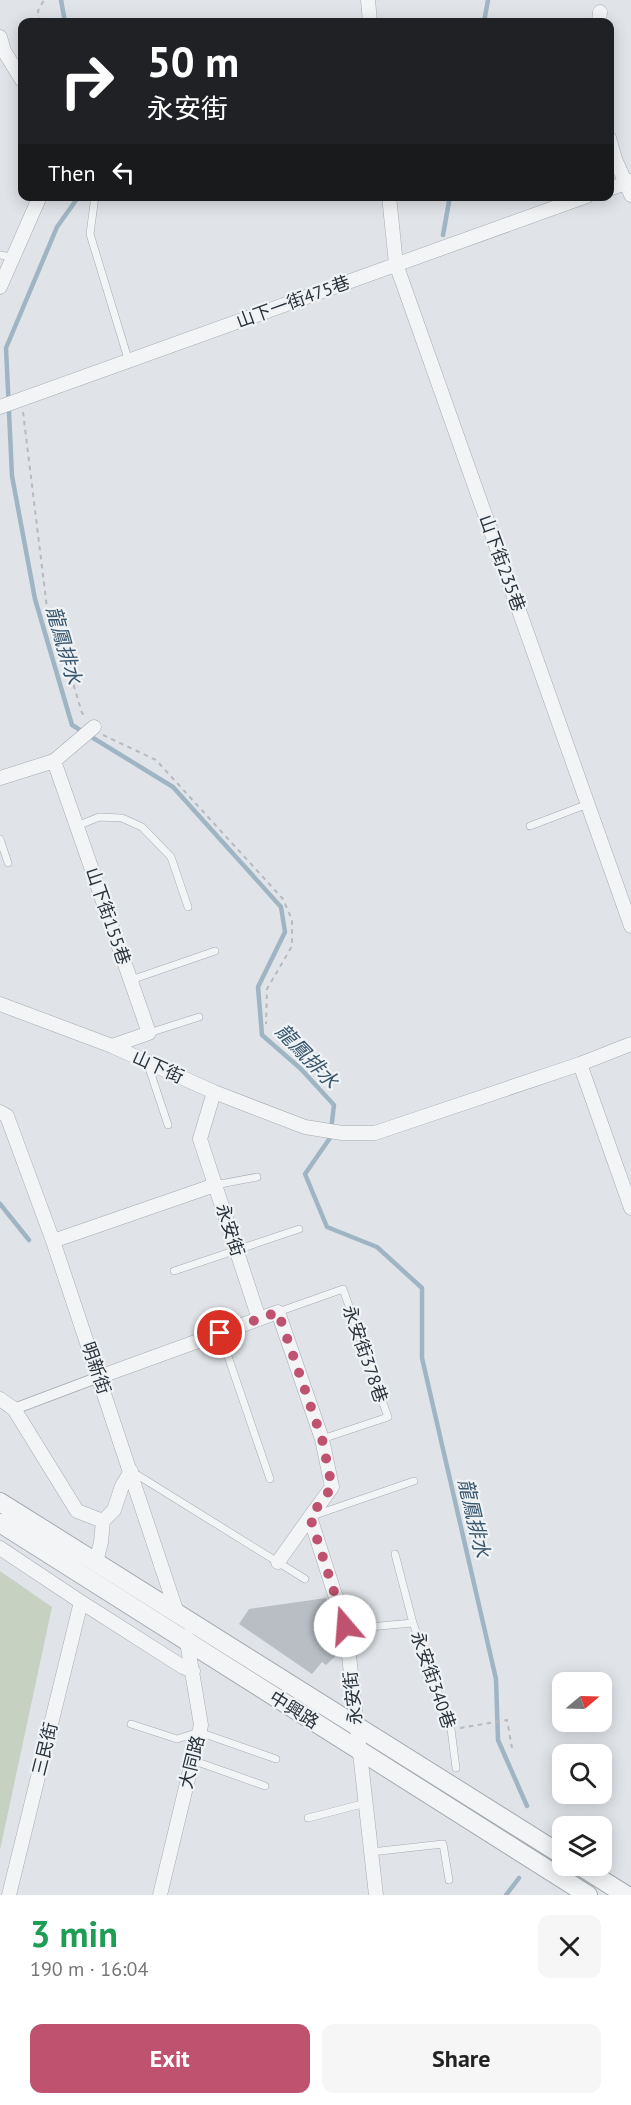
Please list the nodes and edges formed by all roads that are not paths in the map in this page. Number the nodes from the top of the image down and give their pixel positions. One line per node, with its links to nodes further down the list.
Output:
1 (368, 0): 2 (street)
2 (370, 18)
3 (0, 37): 4 (street)
4 (18, 74)
5 (614, 150): 6 (street)
6 (629, 187): 7 (street)
7 (614, 188)
8 (37, 201): 12 (street)
9 (94, 201): 15 (lane)
10 (389, 201): 13 (street, 山下街235巷)
11 (573, 201): 13 (street, 山下一街475巷)
12 (6, 256): 14 (street)
13 (396, 264): 15 (street, 山下一街475巷); 20 (street, 山下街235巷)
14 (0, 286)
15 (129, 362): 16 (street, 山下一街475巷)
16 (0, 407)
17 (92, 728): 18 (street)
18 (54, 761): 19 (street); 21 (street, 山下街155巷)
19 (0, 778)
20 (588, 804): 22 (lane); 26 (street, 山下街235巷)
21 (76, 826): 25 (lane); 28 (street, 山下街155巷)
22 (530, 826)
23 (0, 839): 24 (lane)
24 (8, 863)
25 (188, 907)
26 (631, 926)
27 (215, 951): 28 (lane)
28 (131, 981): 31 (street, 山下街155巷)
29 (0, 1004): 33 (street, 山下街)
30 (199, 1017): 31 (lane)
31 (149, 1033): 33 (street)
32 (631, 1044): 35 (street)
33 (112, 1047): 34 (street, 山下街)
34 (147, 1062): 36 (street, 山下街); 38 (lane)
35 (580, 1064): 36 (street, 山下街); 41 (street)
36 (214, 1092): 40 (street, 永安街)
37 (0, 1112): 43 (street, 明新街)
38 (168, 1125)
39 (257, 1177): 40 (lane)
40 (215, 1185): 43 (street); 44 (street, 永安街)
41 (631, 1208)
42 (299, 1229): 44 (lane)
43 (53, 1241): 49 (street, 明新街)
44 (236, 1249): 45 (lane); 47 (street, 永安街)
45 (174, 1271)
46 (278, 1312): 47 (street); 52 (street); 52 (lane, 永安街378巷)
47 (259, 1318): 48 (street)
48 (220, 1333): 49 (street); 54 (lane)
49 (99, 1377): 51 (street); 53 (street, 明新街)
50 (0, 1399): 51 (street)
51 (14, 1409): 58 (street)
52 (322, 1439): 57 (street)
53 (131, 1471): 58 (street); 63 (lane); 67 (street, 明新街)
54 (270, 1479)
55 (414, 1481): 57 (lane)
56 (0, 1502): 62 (street, 中興路)
57 (310, 1517): 63 (street); 68 (street, 永安街)
58 (103, 1521): 62 (street)
59 (0, 1523): 67 (street, 中興路)
60 (0, 1548): 65 (street)
61 (395, 1554): 66 (lane)
62 (96, 1562): 67 (street, 中興路)
63 (278, 1562): 64 (lane)
64 (305, 1579)
65 (81, 1602): 69 (street); 84 (street, 三民街)
66 (413, 1623): 68 (lane, 永安街340巷); 76 (lane, 永安街340巷)
67 (183, 1628): 69 (street, 大同路); 71 (street, 中興路); 73 (street, 中興路)
68 (346, 1629): 71 (street, 永安街)
69 (193, 1671): 72 (street, 大同路)
70 (131, 1724): 72 (lane)
71 (356, 1724): 73 (street, 永安街); 80 (street, 中興路)
72 (199, 1732): 74 (lane); 75 (street, 大同路)
73 (361, 1751): 78 (street, 永安街); 87 (street, 中興路)
74 (276, 1759)
75 (192, 1760): 77 (lane); 85 (street, 大同路)
76 (456, 1768)
77 (265, 1786)
78 (366, 1803): 79 (lane); 81 (street, 永安街)
79 (308, 1818)
80 (552, 1849)
81 (372, 1852): 83 (lane); 86 (street, 永安街)
82 (596, 1876): 88 (street)
83 (449, 1880)
84 (9, 1895)
85 (159, 1895)
86 (376, 1895)
87 (588, 1895)
88 (626, 1895)

